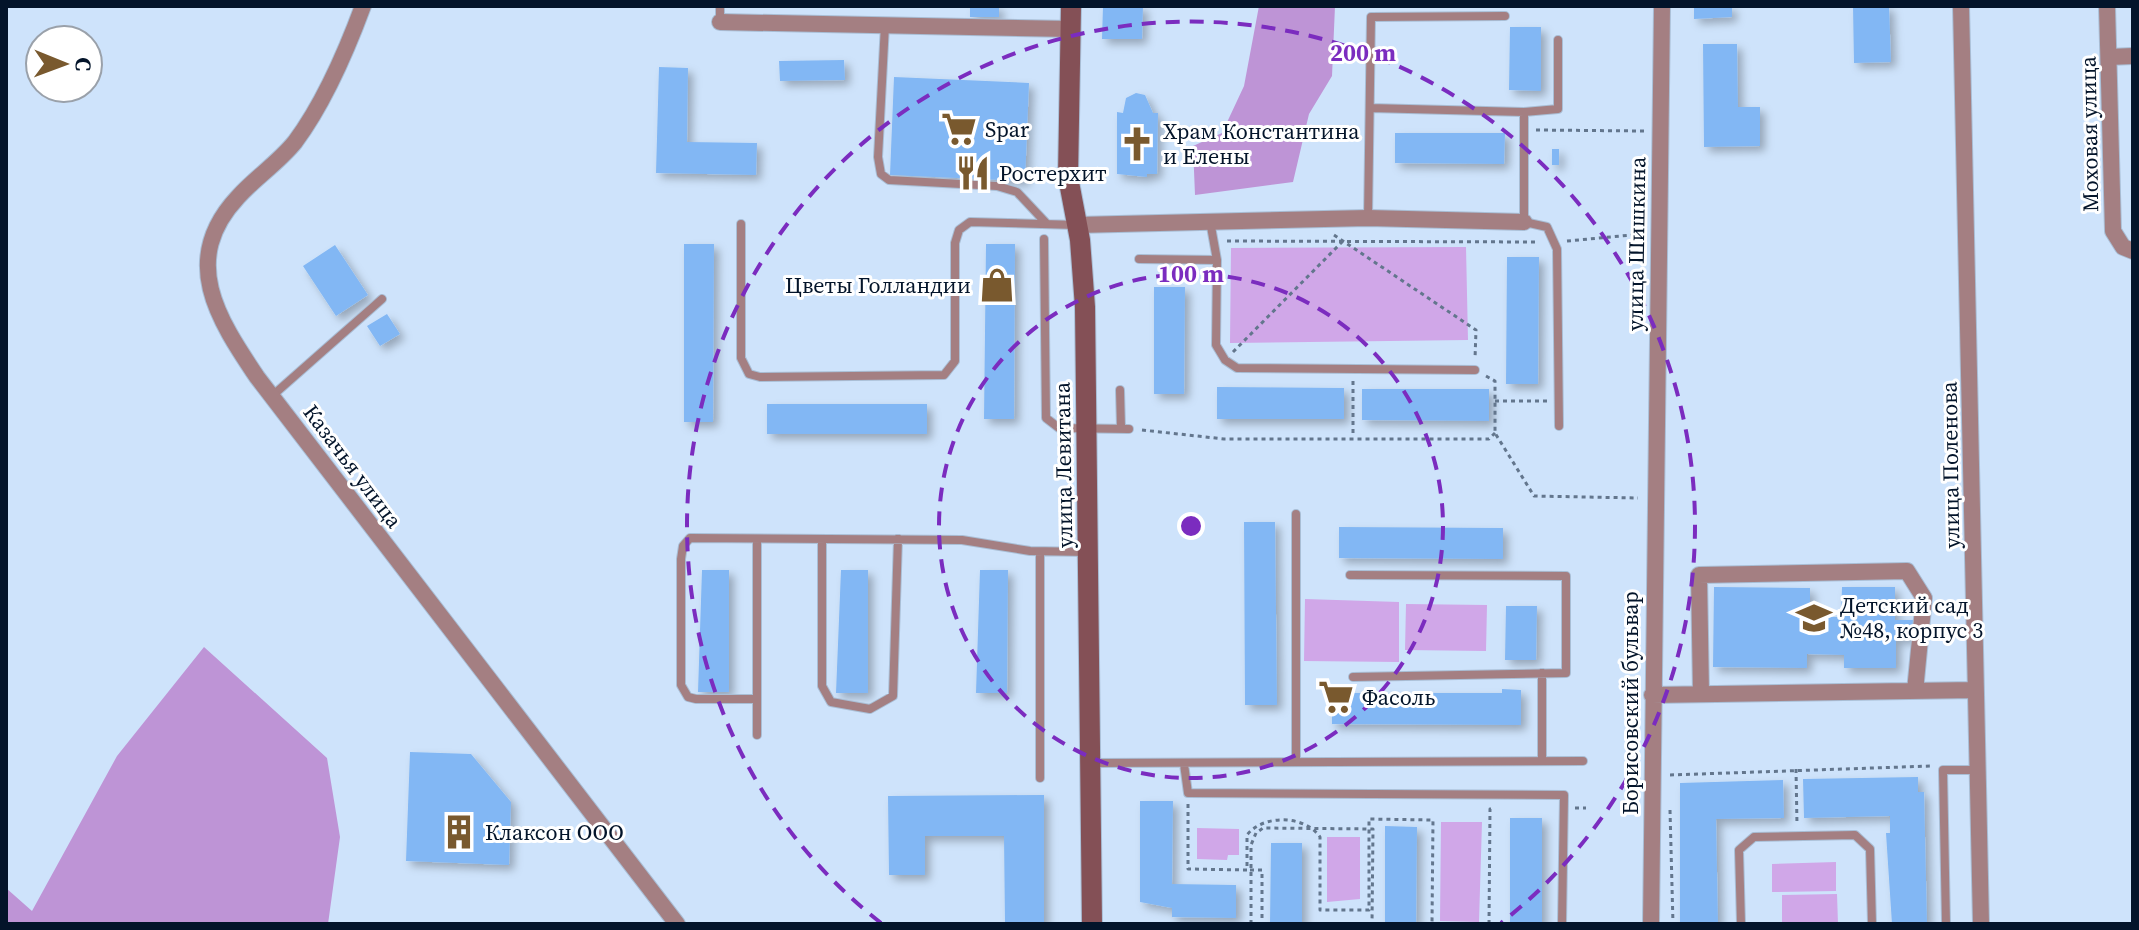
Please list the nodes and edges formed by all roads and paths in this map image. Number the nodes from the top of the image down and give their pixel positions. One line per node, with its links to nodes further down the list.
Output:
1 (363, 6): 37 (street, Казачья улица)
2 (1071, 6): 9 (street, улица Левитана)
3 (1662, 6): 16 (street, улица Шишкина)
4 (1961, 6): 55 (street, улица Поленова)
5 (2107, 6): 12 (street, Моховая улица)
6 (720, 14): 8 (street)
7 (1505, 16): 13 (lane)
8 (885, 25): 9 (street); 22 (lane)
9 (1070, 29): 23 (street, улица Левитана)
10 (1558, 40): 14 (lane)
11 (2133, 56): 12 (street)
12 (2109, 57): 29 (street, Моховая улица)
13 (1370, 108): 14 (lane); 17 (lane)
14 (1524, 112): 15 (lane)
15 (1524, 130): 16 (path); 20 (lane)
16 (1660, 131): 24 (street, улица Шишкина)
17 (1368, 218): 18 (street); 20 (street)
18 (1310, 219): 19 (street); 27 (path)
19 (1210, 220): 23 (street); 26 (lane)
20 (1524, 222): 28 (lane)
21 (741, 224): 22 (lane)
22 (1047, 224): 23 (lane)
23 (1077, 225): 41 (street, улица Левитана)
24 (1659, 233): 28 (path); 45 (street, улица Шишкина)
25 (1044, 239): 41 (lane)
26 (1213, 241): 27 (path); 31 (lane)
27 (1343, 241): 28 (path); 33 (path); 35 (path)
28 (1556, 242): 39 (lane)
29 (2133, 251)
30 (1139, 259): 31 (lane)
31 (1217, 260): 33 (lane)
32 (382, 299): 37 (lane)
33 (1225, 360): 34 (lane)
34 (1353, 369): 35 (lane); 44 (path)
35 (1475, 370): 38 (path)
36 (1120, 390): 42 (lane)
37 (272, 396): 81 (street, Казачья улица)
38 (1495, 401): 39 (path); 43 (path)
39 (1558, 402): 40 (lane)
40 (1559, 426)
41 (1086, 428): 42 (lane); 51 (street, улица Левитана)
42 (1125, 428): 44 (path)
43 (1495, 433): 44 (path); 45 (path)
44 (1353, 439)
45 (1654, 490): 58 (street, Борисовский бульвар)
46 (1296, 514): 61 (lane)
47 (757, 539): 48 (lane); 59 (lane); 59 (lane)
48 (822, 539): 49 (lane); 49 (lane)
49 (898, 539): 50 (lane)
50 (1040, 552): 51 (lane); 69 (lane)
51 (1088, 552): 64 (street, улица Левитана)
52 (1350, 575): 53 (lane)
53 (1542, 673): 54 (lane); 62 (lane)
54 (1353, 677)
55 (1974, 690): 56 (street); 68 (street, улица Поленова)
56 (1915, 691): 57 (street); 57 (street)
57 (1701, 694): 58 (street)
58 (1652, 695): 89 (street, Борисовский бульвар)
59 (757, 699): 60 (lane)
60 (757, 735)
61 (1296, 761): 62 (lane); 65 (lane)
62 (1542, 761): 63 (lane)
63 (1583, 761)
64 (1092, 763): 65 (lane); 82 (street, улица Левитана)
65 (1184, 764): 71 (lane)
66 (1796, 769): 67 (path); 70 (path); 78 (path)
67 (1943, 770): 68 (lane); 93 (lane)
68 (1976, 770): 94 (street, улица Поленова)
69 (1040, 778)
70 (1670, 787)
71 (1188, 793): 73 (lane); 79 (path)
72 (1670, 802): 90 (path)
73 (1563, 807): 75 (path); 88 (lane)
74 (1501, 808): 87 (path)
75 (1586, 808)
76 (1313, 828): 77 (path); 79 (path); 80 (path)
77 (1369, 829): 80 (path); 86 (path)
78 (1798, 837): 91 (lane); 92 (lane)
79 (1249, 870): 83 (path); 84 (path)
80 (1371, 910): 85 (path)
81 (677, 924)
82 (1092, 924)
83 (1251, 924)
84 (1262, 924)
85 (1372, 924)
86 (1432, 924)
87 (1489, 924)
88 (1562, 924)
89 (1651, 924)
90 (1673, 924)
91 (1741, 924)
92 (1872, 924)
93 (1946, 924)
94 (1981, 924)

